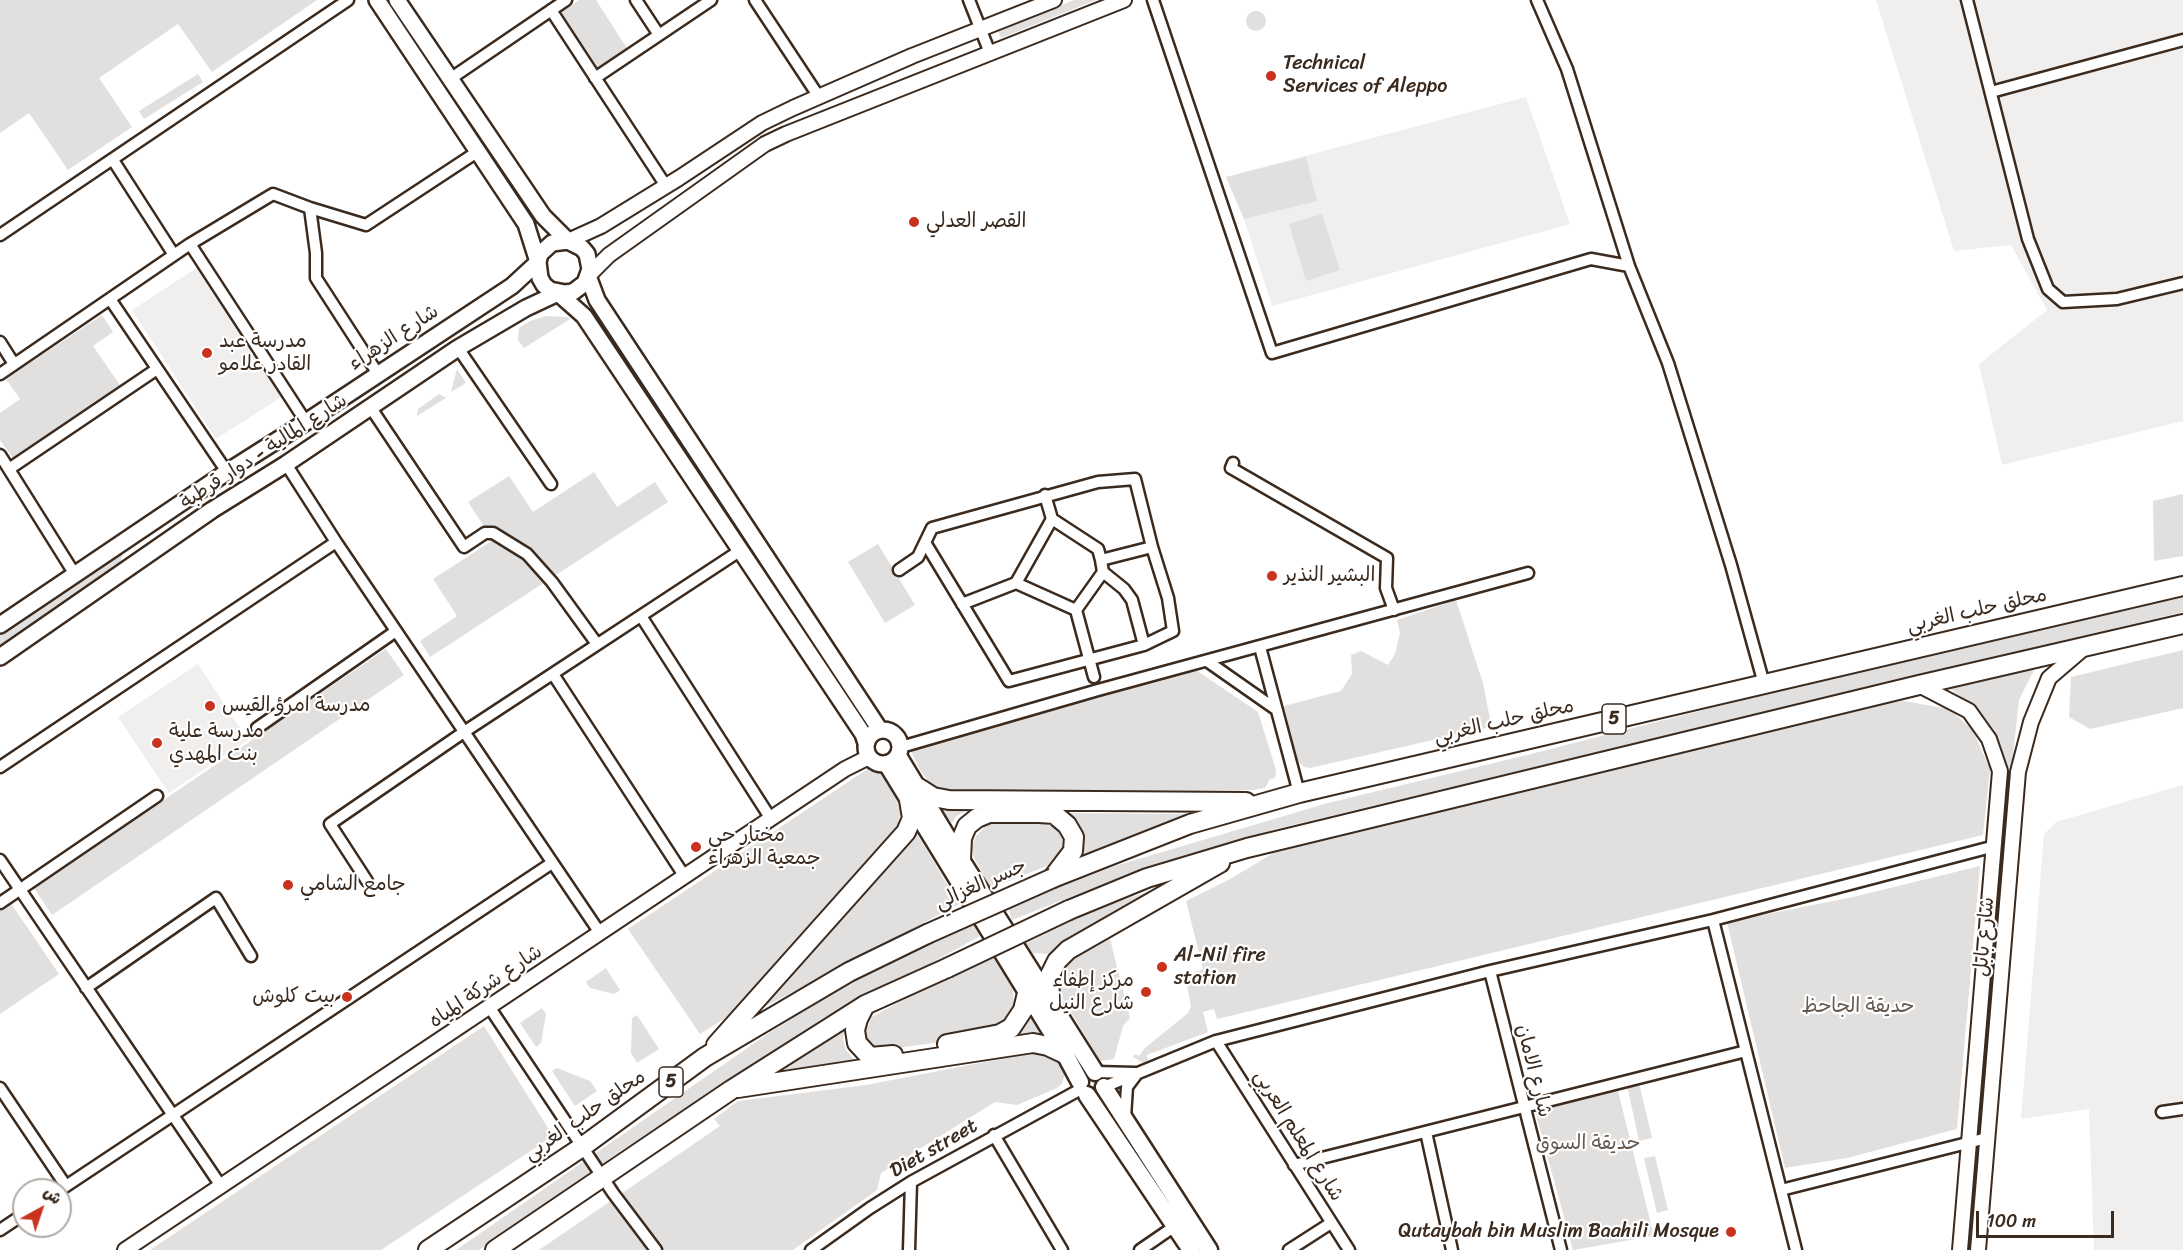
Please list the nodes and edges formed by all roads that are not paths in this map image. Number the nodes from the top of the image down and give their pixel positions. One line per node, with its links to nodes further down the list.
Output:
1 (348, 0): 24 (street)
2 (377, 0): 23 (main road)
3 (397, 0): 20 (main road)
4 (566, 0): 14 (street)
5 (636, 0): 16 (street)
6 (711, 0): 16 (street)
7 (755, 0): 22 (street)
8 (969, 0): 15 (street)
9 (1054, 0): 15 (street)
10 (1125, 0): 18 (street)
11 (1153, 0): 32 (street)
12 (1537, 0): 32 (street)
13 (1967, 0): 21 (street)
14 (551, 10): 19 (street); 20 (street)
15 (980, 30): 18 (street); 22 (street)
16 (658, 35): 19 (street)
17 (2183, 40): 21 (street)
18 (990, 53): 33 (street)
19 (595, 78): 25 (street)
20 (450, 79): 28 (main road)
21 (1991, 92): 34 (street)
22 (819, 97): 25 (street)
23 (477, 152): 26 (street); 31 (main road)
24 (113, 160): 27 (street); 30 (street)
25 (666, 186): 28 (street)
26 (310, 208): 29 (street); 42 (street)
27 (0, 235)
28 (568, 241): 31 (main road); 33 (main road)
29 (190, 244): 30 (street); 44 (street)
30 (174, 255): 36 (street)
31 (538, 262): 35 (main road); 42 (main road, شارع الزهراء)
32 (1629, 266): 82 (street)
33 (588, 276): 35 (main road); 86 (main road)
34 (2183, 283)
35 (558, 293): 38 (main road, شارع المالية - دوار قرطبة); 57 (main road)
36 (110, 299): 39 (street); 40 (street)
37 (0, 342): 39 (street)
38 (458, 348): 43 (main road, شارع المالية - دوار قرطبة); 50 (street)
39 (14, 364): 41 (street)
40 (157, 369): 48 (street); 49 (street)
41 (0, 374)
42 (378, 374): 44 (main road, شارع الزهراء)
43 (371, 408): 47 (main road, شارع المالية - دوار قرطبة); 73 (street)
44 (306, 422): 49 (main road, شارع الزهراء)
45 (0, 455): 48 (street)
46 (1233, 463): 68 (street)
47 (286, 464): 54 (street); 58 (main road, شارع المالية - دوار قرطبة)
48 (9, 469): 62 (street)
49 (226, 472): 53 (main road, شارع الزهراء)
50 (551, 484)
51 (1045, 495): 52 (street); 55 (street); 56 (street)
52 (1052, 519): 59 (street); 64 (street)
53 (129, 537): 58 (main road); 62 (main road, شارع الزهراء)
54 (336, 542): 72 (street); 90 (street)
55 (926, 544): 60 (street); 66 (street)
56 (1152, 547): 59 (street); 74 (street)
57 (741, 550): 69 (street); 88 (main road)
58 (143, 558): 77 (main road, شارع المالية - دوار قرطبة)
59 (1101, 560): 61 (street)
60 (899, 570)
61 (1103, 572): 67 (street); 74 (street)
62 (74, 573): 71 (main road, شارع الزهراء)
63 (1528, 573): 68 (street)
64 (1016, 583): 66 (street); 67 (street)
65 (2183, 586): 82 (highway, محلق حلب الغربي / 5)
66 (962, 604): 78 (street)
67 (1076, 610): 78 (street)
68 (1394, 610): 75 (street)
69 (641, 616): 73 (street); 97 (street)
70 (2183, 624): 76 (highway, 5)
71 (0, 625)
72 (396, 631): 85 (street); 87 (street)
73 (597, 644): 80 (street)
74 (1144, 645): 78 (street)
75 (1260, 647): 79 (street); 84 (street)
76 (2084, 648): 83 (highway, 5); 92 (street, شارع بابل)
77 (0, 657)
78 (1090, 659): 81 (street)
79 (1207, 661): 84 (street); 89 (street)
80 (553, 674): 87 (street); 103 (street)
81 (1094, 677)
82 (1764, 684): 93 (highway, محلق حلب الغربي / 5)
83 (1919, 685): 91 (street); 99 (highway, 5)
84 (1277, 710): 93 (street)
85 (256, 728)
86 (880, 730): 88 (main road); 89 (main road)
87 (464, 732): 102 (street); 105 (street)
88 (868, 750): 89 (main road); 97 (street, شارع شركة المياه)
89 (895, 756): 94 (main road)
90 (0, 767)
91 (2000, 781): 92 (street); 98 (street)
92 (2017, 783): 134 (street, شارع بابل)
93 (1299, 793): 96 (highway, محلق حلب الغربي / 5)
94 (914, 794): 96 (highway); 101 (main road); 114 (main road); 121 (highway)
95 (157, 796): 106 (street)
96 (1269, 802): 104 (highway, محلق حلب الغربي / 5)
97 (771, 819): 103 (street, شارع شركة المياه)
98 (1995, 846): 108 (street); 135 (street)
99 (1247, 848): 115 (highway); 116 (highway, 5, bridge)
100 (0, 860): 106 (street)
101 (961, 860): 104 (highway); 115 (main road)
102 (552, 862): 109 (street); 130 (street)
103 (685, 877): 109 (street, شارع شركة المياه)
104 (1053, 878): 110 (highway, جسر الغزالي / 5, bridge)
105 (368, 881)
106 (20, 890): 107 (street); 113 (street)
107 (0, 903)
108 (1713, 920): 112 (street); 119 (street)
109 (600, 933): 117 (street, شارع شركة المياه)
110 (927, 934): 121 (highway, محلق حلب الغربي / 5)
111 (251, 956): 113 (street)
112 (1490, 971): 118 (street); 127 (street, شارع الامان)
113 (86, 988): 130 (street)
114 (1028, 993): 116 (highway); 120 (main road)
115 (1050, 998): 123 (main road)
116 (865, 1005): 126 (highway, 5)
117 (490, 1008): 136 (street); 142 (street, شارع شركة المياه)
118 (1216, 1041): 122 (street); 137 (street, شارع المعلم العربي)
119 (1746, 1051): 127 (street); 143 (street)
120 (1065, 1054): 125 (main road); 126 (highway)
121 (705, 1057): 136 (highway, محلق حلب الغربي / 5)
122 (1138, 1073): 123 (street); 123 (street); 131 (street)
123 (1100, 1079): 125 (main road); 131 (main road)
124 (0, 1088): 138 (street)
125 (1083, 1089): 133 (street, Diet street); 145 (main road)
126 (731, 1090): 139 (highway, 5)
127 (1523, 1107): 132 (street); 159 (street, شارع الامان)
128 (2183, 1109): 129 (street)
129 (2163, 1112)
130 (172, 1114): 140 (street); 142 (street)
131 (1125, 1118): 155 (main road)
132 (1426, 1132): 137 (street); 158 (street)
133 (994, 1135): 141 (street, Diet street); 152 (street)
134 (1988, 1138): 135 (street); 162 (street, شارع بابل)
135 (1968, 1142): 143 (street); 161 (street)
136 (582, 1147): 139 (street); 147 (highway, محلق حلب الغربي / 5)
137 (1294, 1165): 144 (street, شارع المعلم العربي)
138 (57, 1178)
139 (604, 1178): 148 (highway, 5); 149 (street)
140 (72, 1182)
141 (911, 1182): 150 (street, Diet street); 151 (street)
142 (221, 1186): 146 (street, شارع شركة المياه)
143 (1781, 1190): 160 (street)
144 (1332, 1223): 156 (street); 157 (street, شارع المعلم العربي)
145 (1176, 1226): 153 (street); 154 (main road)
146 (125, 1250)
147 (428, 1250)
148 (495, 1250)
149 (656, 1250)
150 (811, 1250)
151 (909, 1250)
152 (1062, 1250)
153 (1140, 1250)
154 (1191, 1250)
155 (1209, 1250)
156 (1289, 1250)
157 (1349, 1250)
158 (1452, 1250)
159 (1561, 1250)
160 (1796, 1250)
161 (1960, 1250)
162 (1978, 1250)

